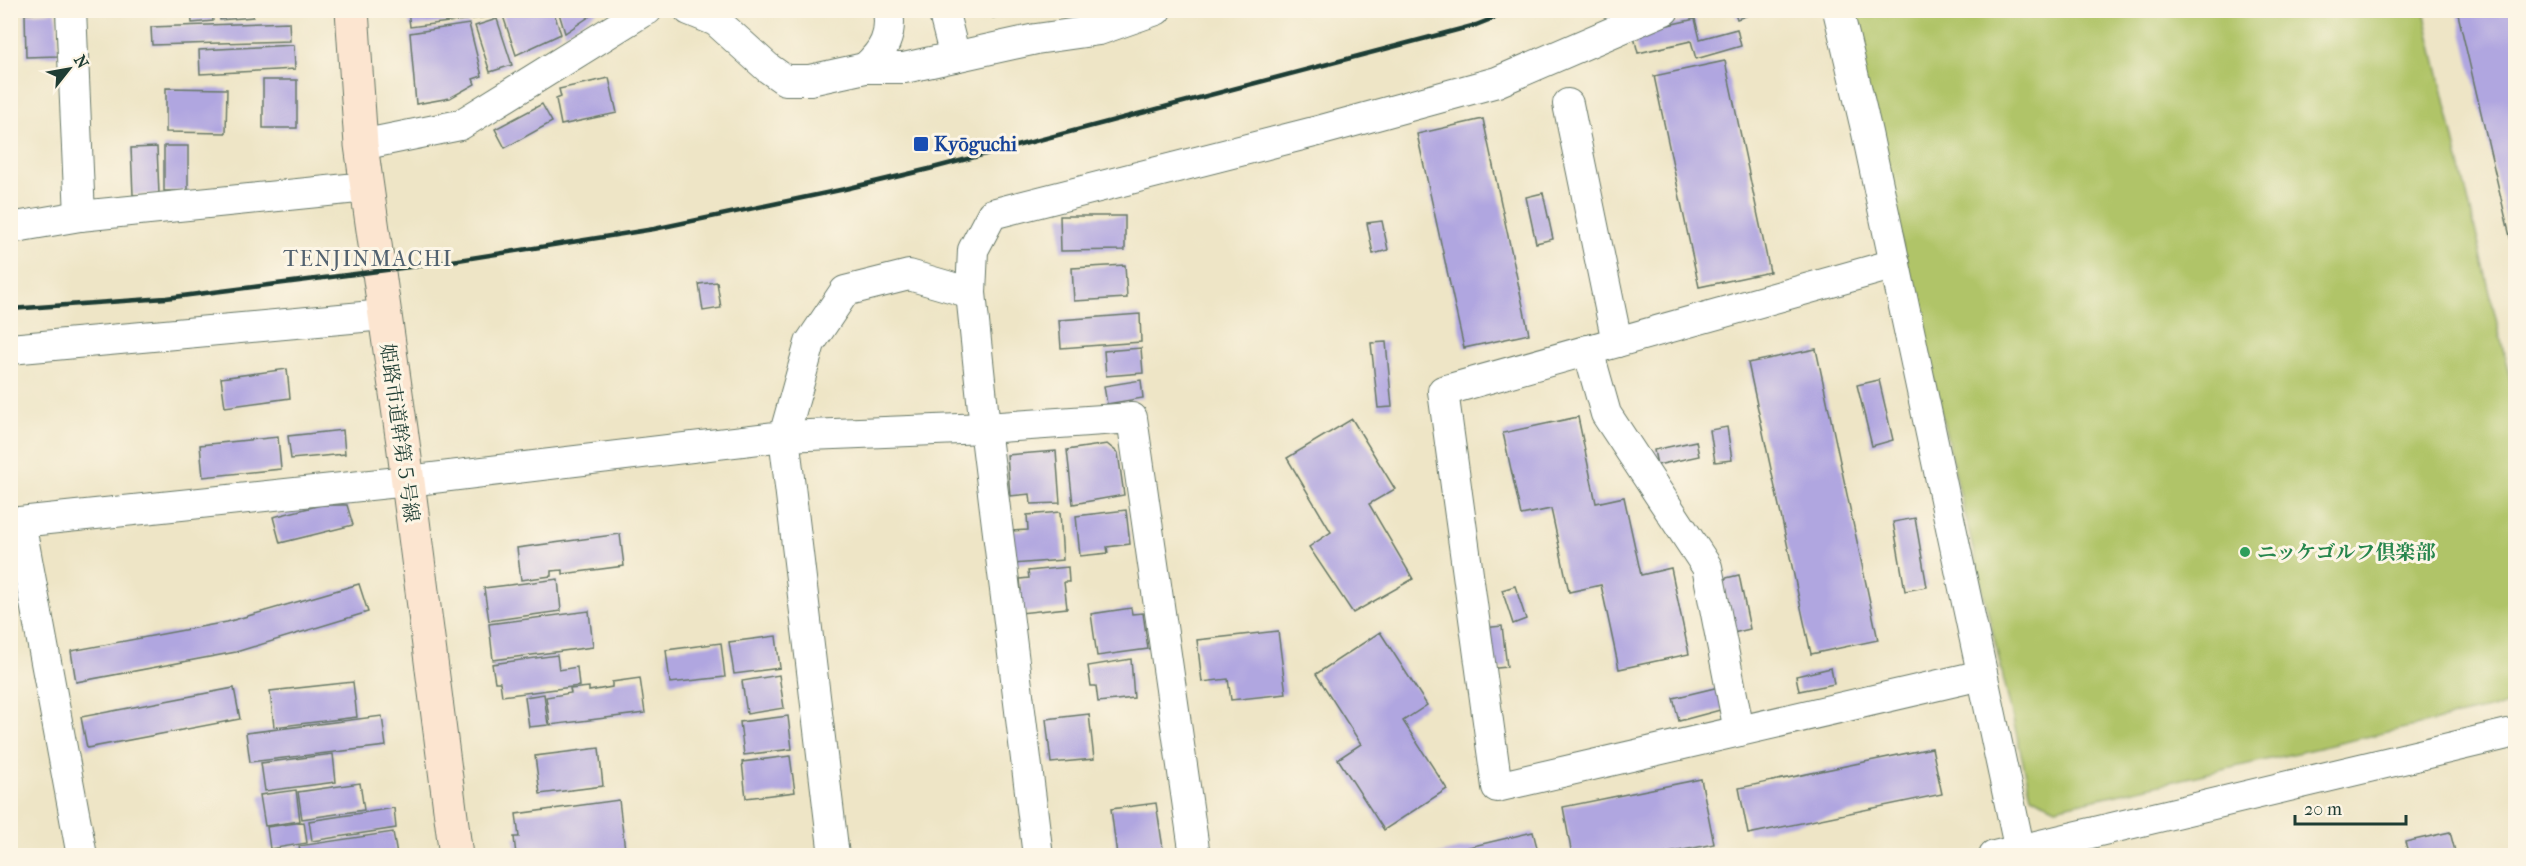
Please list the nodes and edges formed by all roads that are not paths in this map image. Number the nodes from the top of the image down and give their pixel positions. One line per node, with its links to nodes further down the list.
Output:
1 (71, 10): 15 (street)
2 (352, 10): 13 (street, 姫路市道幹第５号線)
3 (689, 10): 11 (street)
4 (888, 10): 11 (street)
5 (943, 10): 10 (street)
6 (1156, 10): 10 (street)
7 (1664, 10): 18 (street)
8 (1838, 10): 17 (street)
9 (643, 11): 13 (street)
10 (955, 57): 11 (street)
11 (865, 68)
12 (1568, 104): 20 (street)
13 (361, 145): 14 (street, 姫路市道幹第５号線)
14 (367, 187): 15 (street); 19 (street, 姫路市道幹第５号線)
15 (80, 216): 16 (street)
16 (10, 228)
17 (1895, 264): 20 (street); 27 (street)
18 (971, 293): 23 (street); 24 (street)
19 (384, 315): 21 (street); 25 (street, 姫路市道幹第５号線)
20 (1617, 342): 22 (street)
21 (10, 348)
22 (1588, 350): 28 (street); 28 (street)
23 (985, 428): 24 (street); 34 (street); 35 (street)
24 (784, 436): 25 (street); 33 (street)
25 (408, 481): 26 (street); 32 (street, 姫路市道幹第５号線)
26 (15, 523): 31 (street)
27 (1982, 675): 28 (street); 30 (street)
28 (1740, 731)
29 (2516, 732): 30 (street)
30 (2012, 854)
31 (82, 855)
32 (456, 855)
33 (834, 855)
34 (1038, 855)
35 (1195, 855)

